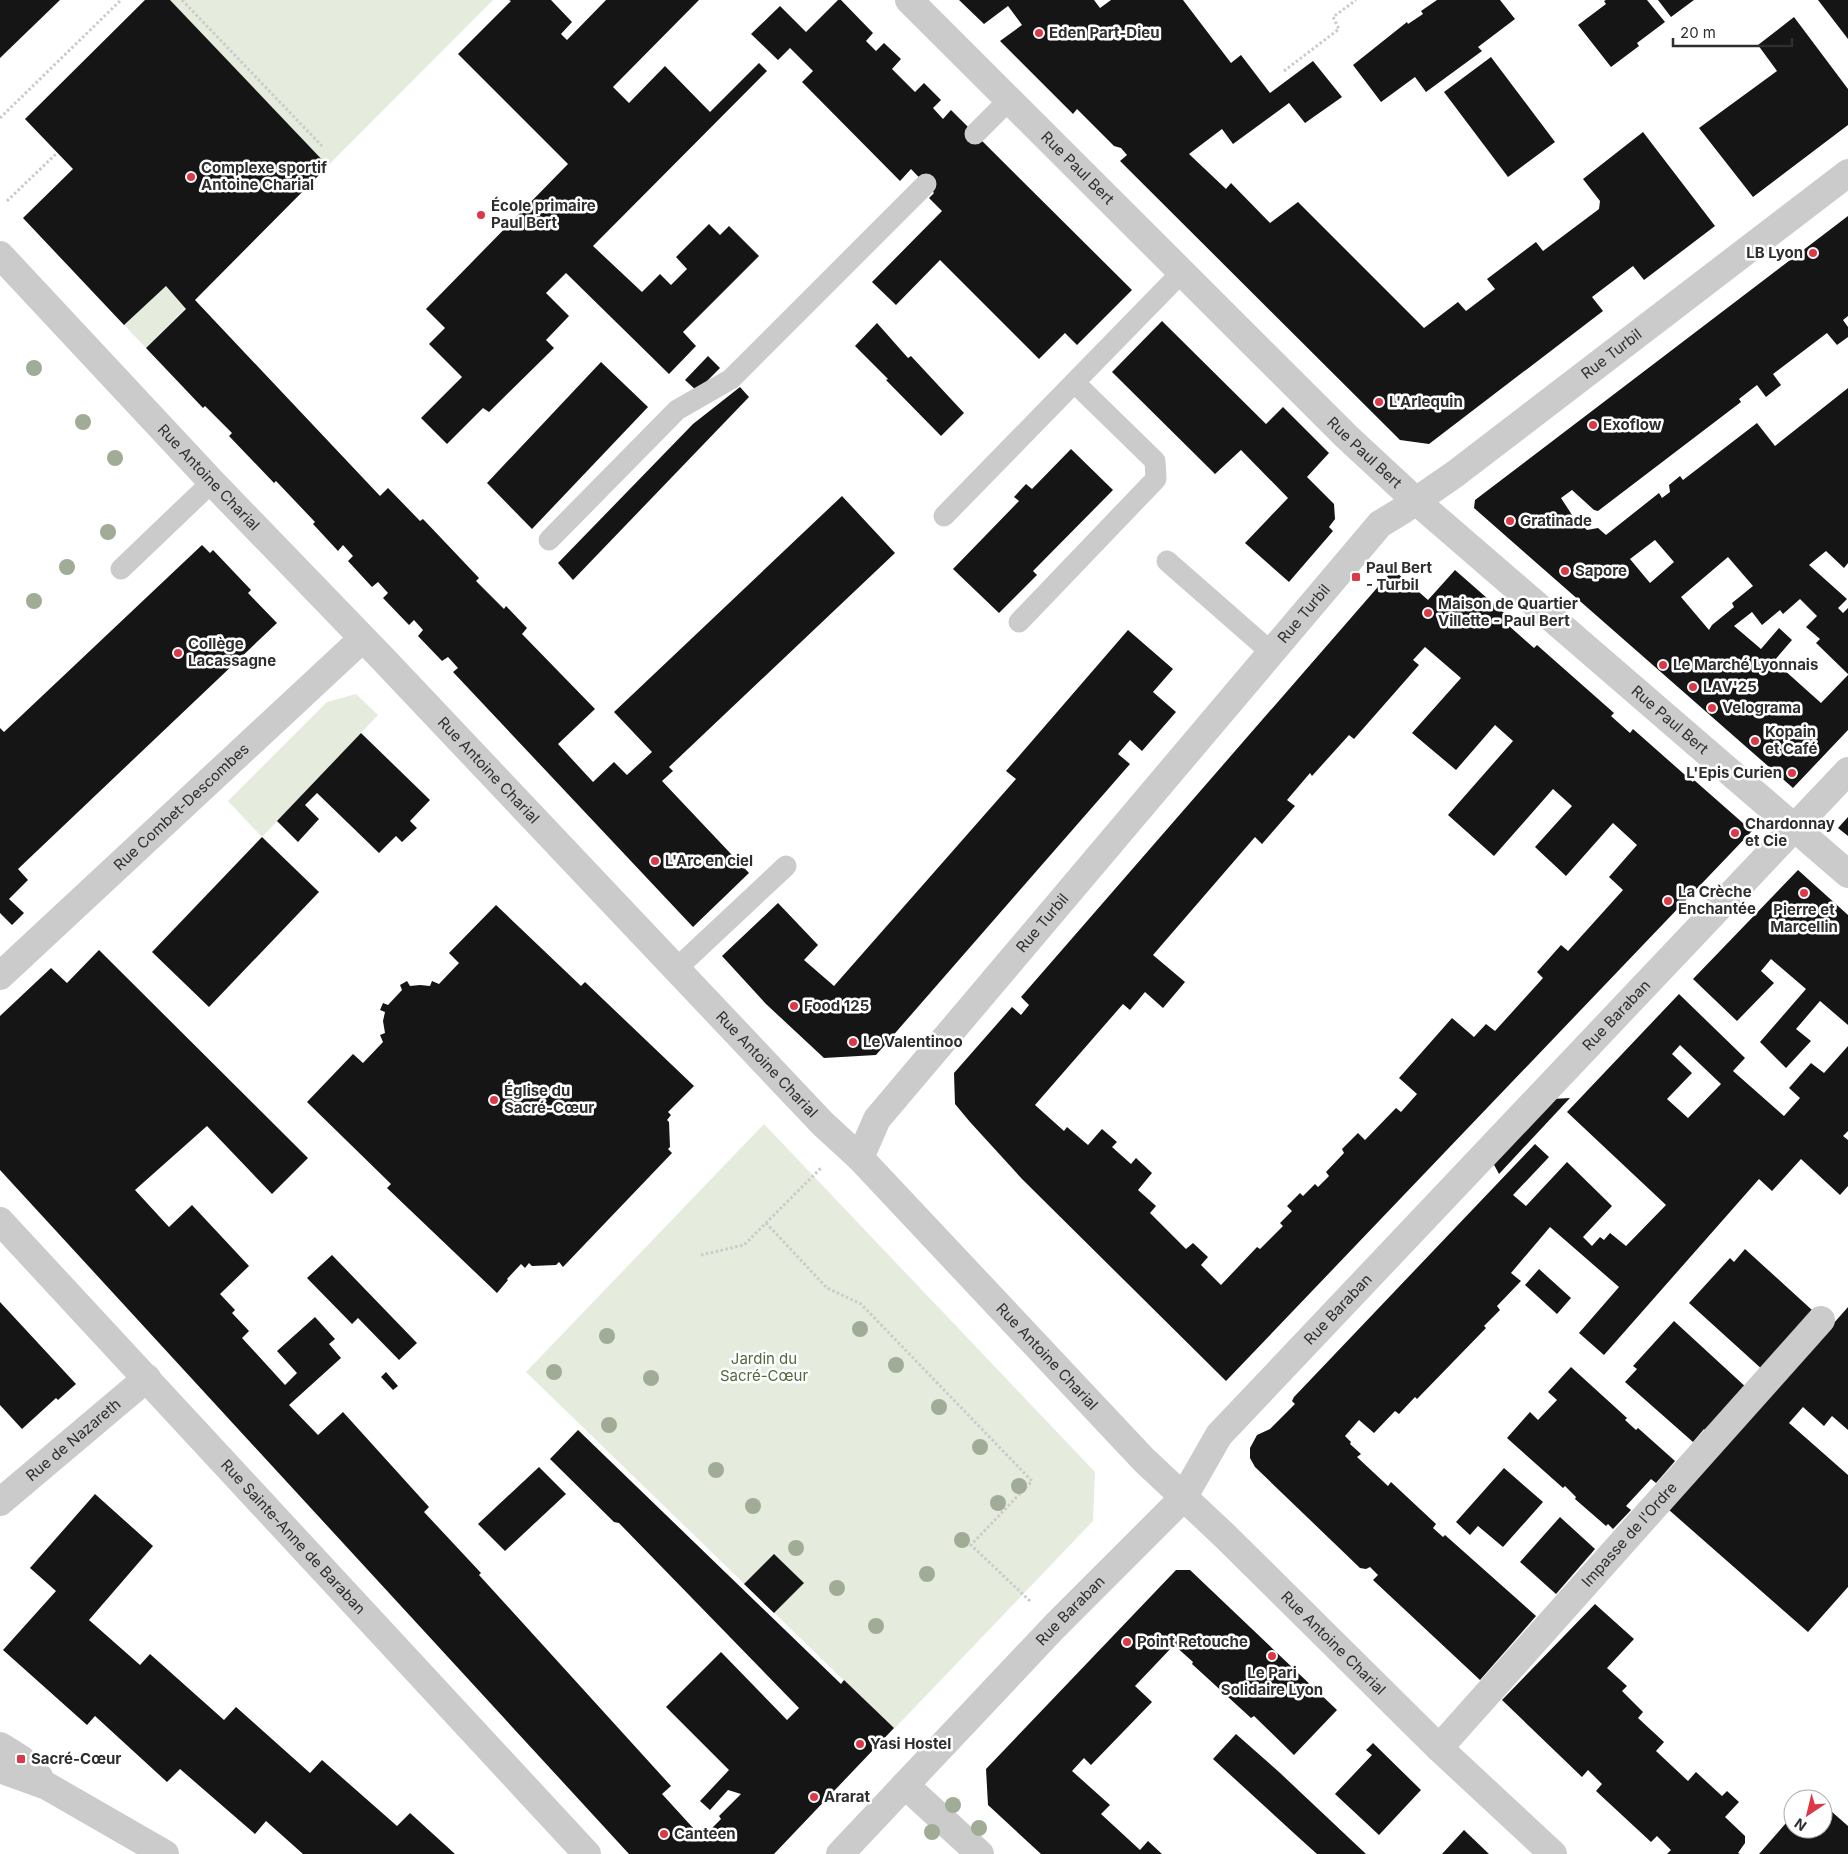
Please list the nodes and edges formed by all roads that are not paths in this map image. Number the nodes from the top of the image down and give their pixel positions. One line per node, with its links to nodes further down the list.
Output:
1 (909, 0): 2 (street, Rue Paul Bert)
2 (1010, 100): 3 (lane); 7 (street, Rue Paul Bert)
3 (975, 134)
4 (1848, 173): 10 (street, Rue Turbil)
5 (926, 184): 12 (lane)
6 (0, 255): 9 (street, Rue Antoine Charial)
7 (1182, 272): 8 (lane); 10 (street, Rue Paul Bert)
8 (1075, 383): 11 (lane); 15 (lane)
9 (212, 482): 14 (lane); 16 (street, Rue Antoine Charial)
10 (1416, 501): 17 (street, Rue Turbil); 19 (street, Rue Paul Bert)
11 (944, 516)
12 (549, 540)
13 (1167, 561): 17 (lane)
14 (121, 569)
15 (1019, 622)
16 (362, 639): 22 (street, Rue Antoine Charial); 23 (street, Rue Combet-Descombes)
17 (1272, 653): 24 (street, Rue Turbil)
18 (1848, 771): 19 (street, Rue Baraban)
19 (1795, 828): 21 (street, Rue Paul Bert); 28 (street, Rue Baraban)
20 (786, 866): 22 (lane)
21 (1848, 874)
22 (676, 969): 24 (street, Rue Antoine Charial)
23 (0, 976)
24 (860, 1158): 28 (street, Rue Antoine Charial)
25 (0, 1220): 27 (street, Rue Sainte-Anne de Baraban)
26 (1821, 1320): 31 (street, Impasse de l'Ordre)
27 (147, 1378): 29 (street, Rue de Nazareth); 36 (street, Rue Sainte-Anne de Baraban)
28 (1183, 1498): 31 (street, Rue Antoine Charial); 33 (street, Rue Baraban)
29 (0, 1502)
30 (0, 1746): 34 (street)
31 (1439, 1748): 39 (street, Rue Antoine Charial)
32 (0, 1769): 34 (street)
33 (905, 1785): 37 (street, Rue Baraban); 38 (street)
34 (47, 1786): 35 (street)
35 (165, 1854)
36 (587, 1854)
37 (840, 1854)
38 (980, 1854)
39 (1553, 1854)

